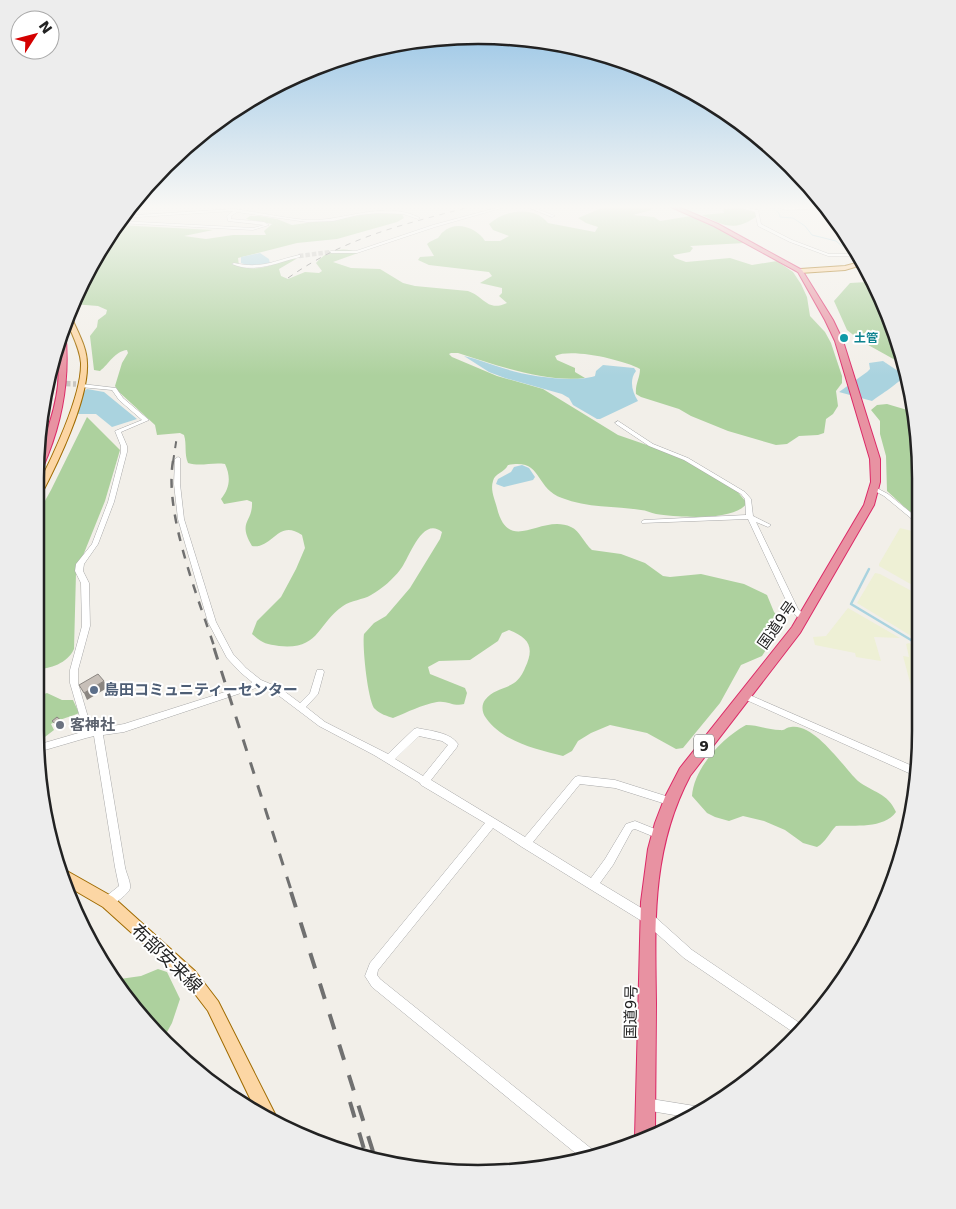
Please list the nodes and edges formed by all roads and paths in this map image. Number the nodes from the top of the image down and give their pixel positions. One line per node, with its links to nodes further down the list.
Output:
1 (273, 263): 3 (street)
2 (786, 263): 5 (highway)
3 (234, 264)
4 (856, 265): 5 (main road)
5 (800, 271): 13 (highway, 国道9号 / 9)
6 (72, 326): 8 (main road)
7 (63, 351): 10 (highway)
8 (80, 384): 12 (main road); 23 (street)
9 (618, 424): 15 (street)
10 (45, 449)
11 (178, 459): 20 (street)
12 (44, 480)
13 (875, 489): 14 (street); 18 (highway, 国道9号 / 9)
14 (912, 516)
15 (750, 518): 16 (street); 17 (street); 18 (street)
16 (644, 522)
17 (768, 524)
18 (804, 618): 21 (highway, 国道9号 / 9)
19 (320, 672): 22 (street)
20 (258, 682): 22 (street); 24 (street)
21 (745, 696): 27 (street); 29 (highway, 国道9号 / 9)
22 (300, 708): 28 (street)
23 (86, 734): 24 (street); 25 (street)
24 (98, 734): 35 (street)
25 (45, 747)
26 (391, 758): 28 (street)
27 (910, 769)
28 (424, 782): 30 (street)
29 (669, 801): 31 (highway, 国道9号 / 9); 32 (street)
30 (491, 823): 32 (street); 42 (street)
31 (658, 834): 34 (street); 36 (highway, 国道9号 / 9)
32 (525, 844): 34 (street)
33 (71, 881): 35 (main road, 布部安来線)
34 (593, 884): 36 (street)
35 (108, 902): 39 (main road, 布部安来線)
36 (649, 919): 37 (street); 38 (highway, 国道9号 / 9)
37 (795, 1027)
38 (645, 1104): 40 (street); 41 (highway, 国道9号 / 9)
39 (263, 1108)
40 (688, 1111)
41 (645, 1132)
42 (584, 1152)

